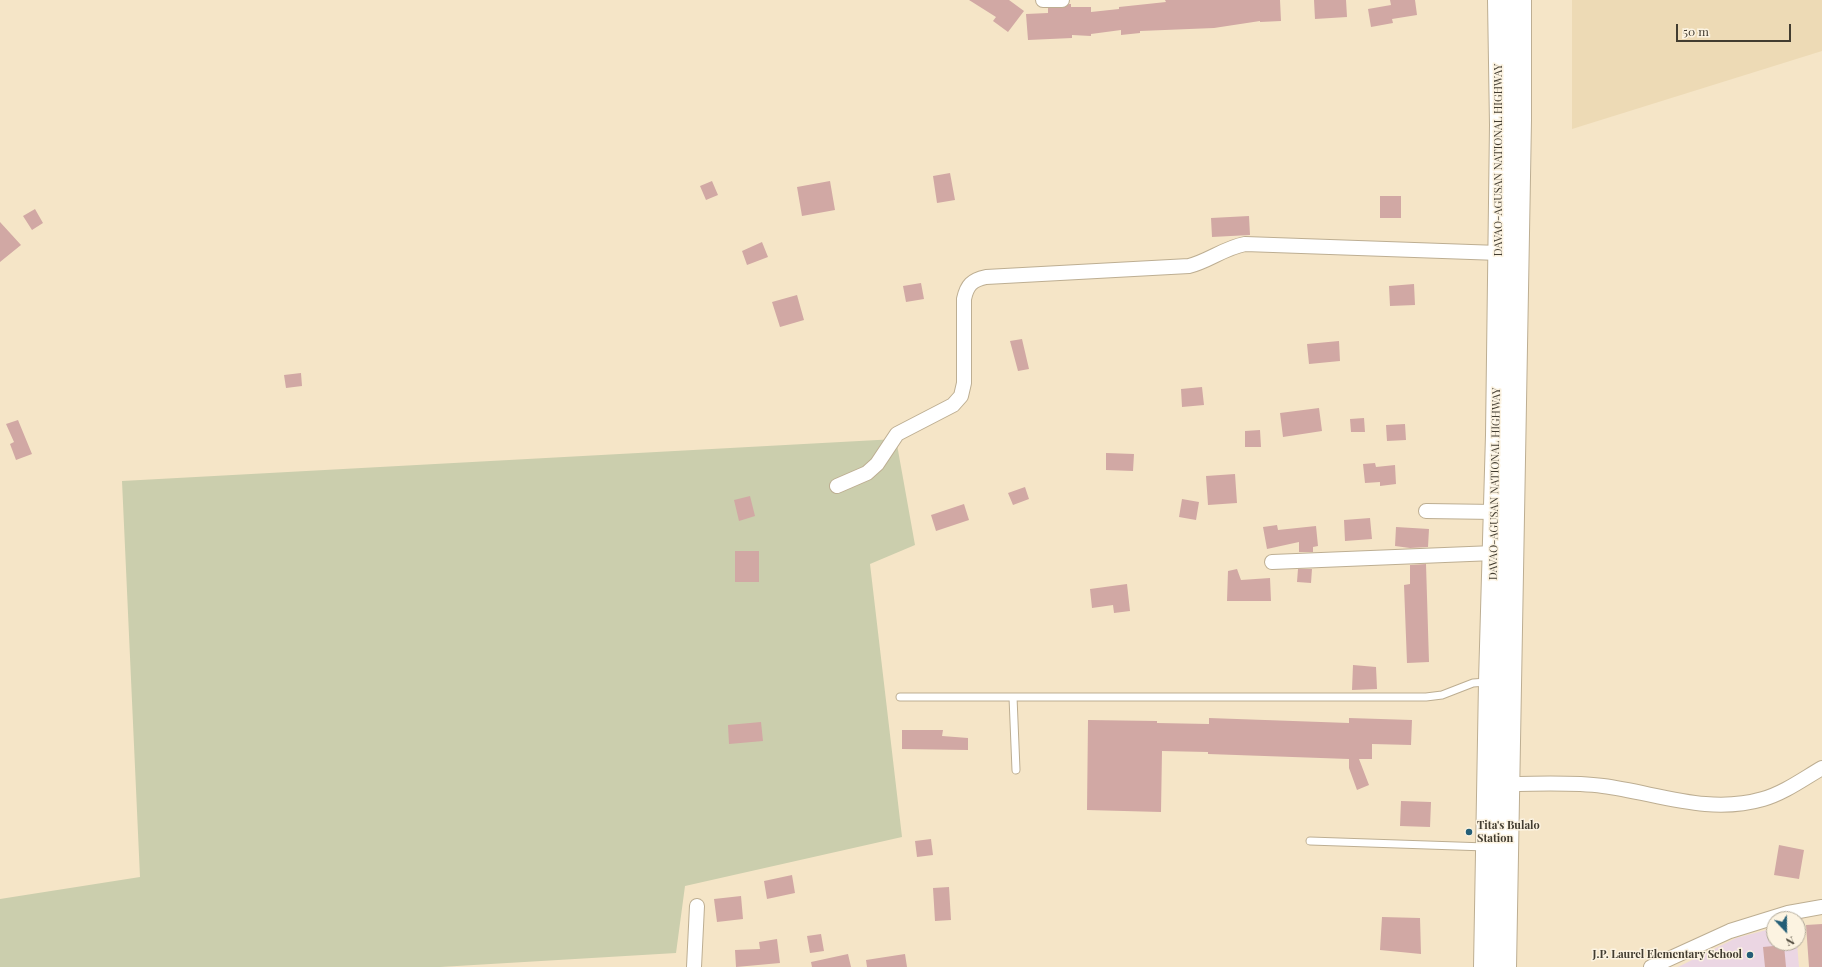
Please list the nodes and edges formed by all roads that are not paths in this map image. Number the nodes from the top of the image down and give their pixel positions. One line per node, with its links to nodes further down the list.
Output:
1 (1043, 0): 2 (street)
2 (1062, 0)
3 (1499, 0): 5 (highway, DAVAO-AGUSAN NATIONAL HIGHWAY)
4 (1520, 0): 5 (highway, DAVAO-AGUSAN NATIONAL HIGHWAY)
5 (1505, 265): 6 (street); 8 (highway, DAVAO-AGUSAN NATIONAL HIGHWAY); 11 (highway, DAVAO-AGUSAN NATIONAL HIGHWAY)
6 (836, 486)
7 (1426, 511): 8 (street)
8 (1495, 512): 9 (highway, DAVAO-AGUSAN NATIONAL HIGHWAY)
9 (1494, 553): 10 (street); 11 (highway, DAVAO-AGUSAN NATIONAL HIGHWAY)
10 (1272, 562)
11 (1500, 682): 13 (lane); 16 (highway, DAVAO-AGUSAN NATIONAL HIGHWAY); 18 (highway, DAVAO-AGUSAN NATIONAL HIGHWAY)
12 (900, 697): 13 (lane)
13 (1013, 697): 15 (lane)
14 (1822, 768): 16 (street)
15 (1016, 770)
16 (1508, 784): 23 (highway, DAVAO-AGUSAN NATIONAL HIGHWAY)
17 (1310, 841): 18 (lane)
18 (1487, 847): 22 (highway, DAVAO-AGUSAN NATIONAL HIGHWAY)
19 (697, 906): 21 (street)
20 (1822, 907): 24 (street)
21 (694, 967)
22 (1485, 967)
23 (1505, 967)
24 (1651, 967)

